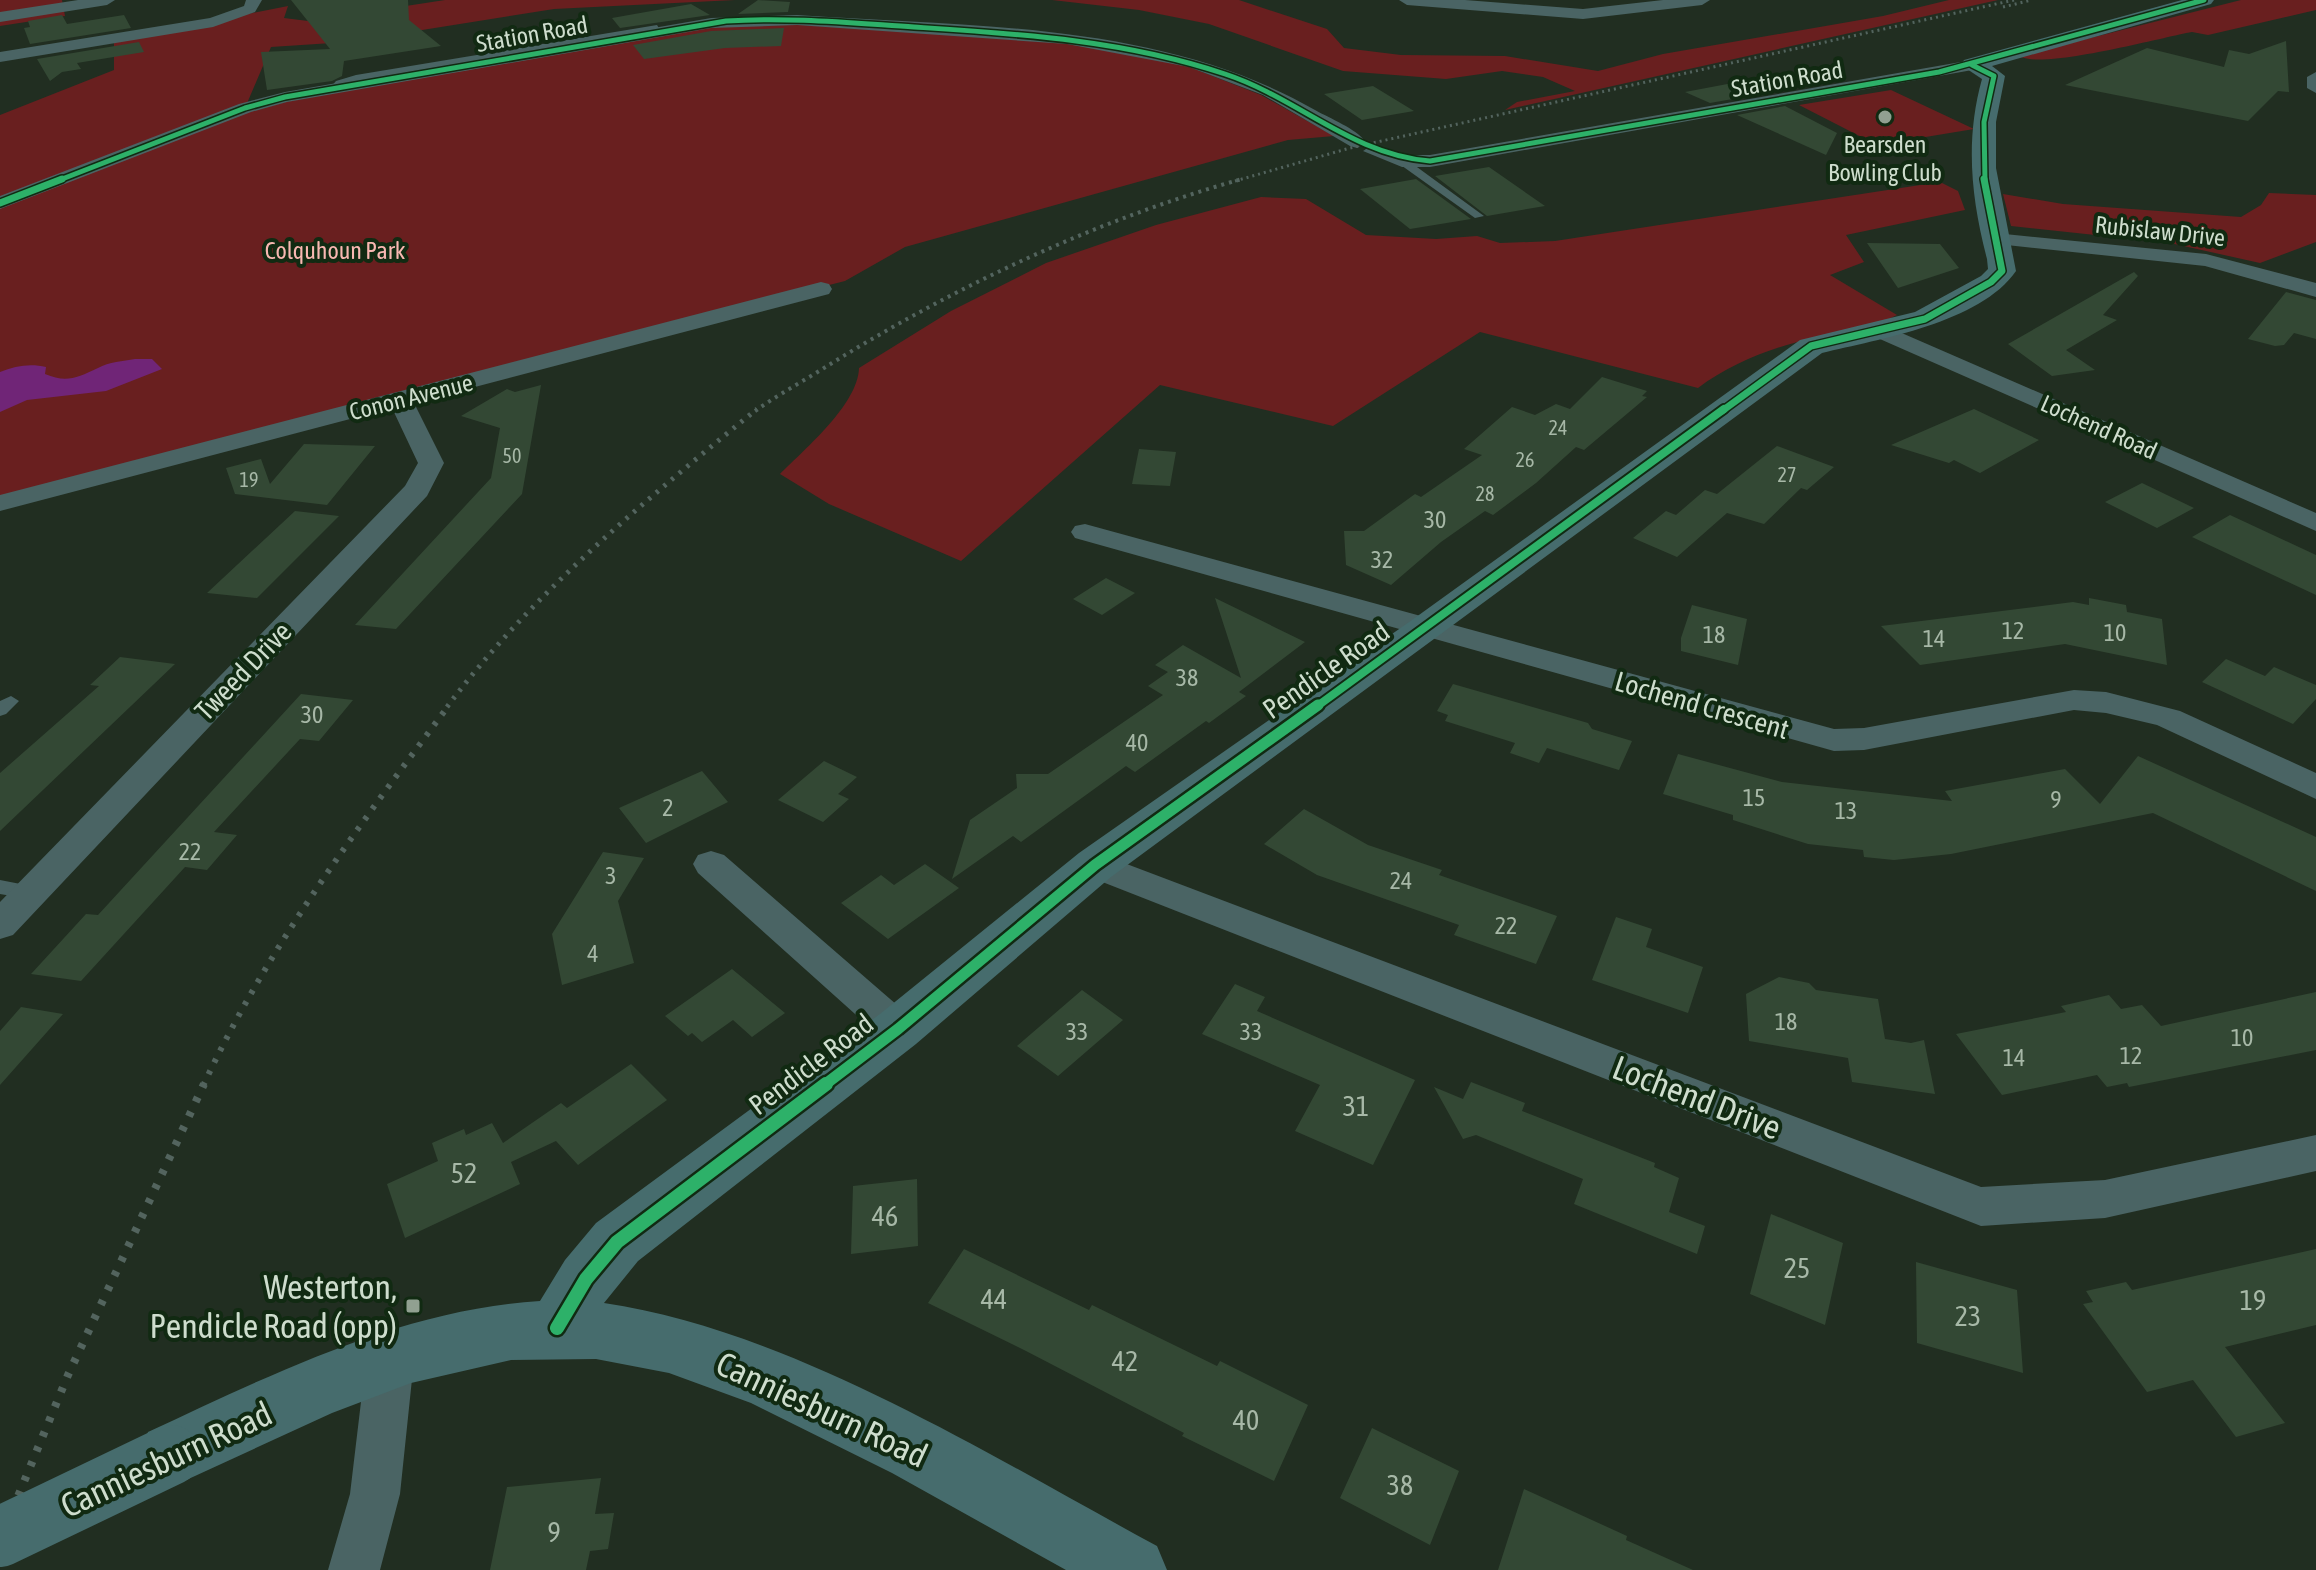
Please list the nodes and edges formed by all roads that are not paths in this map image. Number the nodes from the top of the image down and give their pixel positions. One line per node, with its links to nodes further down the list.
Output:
1 (107, 0): 6 (street)
2 (254, 0): 7 (street)
3 (1407, 0): 4 (street)
4 (1702, 0)
5 (2190, 1): 8 (street, Station Road)
6 (0, 17)
7 (0, 57)
8 (1972, 65): 11 (street, Station Road); 14 (street, Pendicle Road)
9 (2316, 77): 10 (street)
10 (2316, 88)
11 (1402, 161): 12 (street, Station Road); 13 (lane)
12 (0, 203)
13 (1479, 216)
14 (1995, 239): 16 (street, Rubislaw Drive); 17 (street, Pendicle Road)
15 (821, 289): 18 (street, Conon Avenue)
16 (2316, 290)
17 (1881, 331): 20 (street, Lochend Road); 22 (street, Pendicle Road)
18 (400, 399): 19 (street, Conon Avenue); 26 (street, Tweed Drive)
19 (0, 503)
20 (2316, 523)
21 (1085, 532): 22 (street, Lochend Crescent)
22 (1426, 628): 23 (street, Lochend Crescent); 25 (street, Pendicle Road)
23 (2316, 787)
24 (711, 864): 28 (street)
25 (1095, 865): 28 (street, Pendicle Road); 29 (street, Lochend Drive)
26 (15, 889): 27 (street, Tweed Drive)
27 (0, 925)
28 (898, 1029): 30 (street, Pendicle Road)
29 (2316, 1153)
30 (557, 1328): 31 (street, Canniesburn Road); 34 (street, Canniesburn Road)
31 (390, 1360): 32 (street, Canniesburn Road, bridge); 33 (street)
32 (0, 1537)
33 (354, 1570)
34 (1133, 1570)

